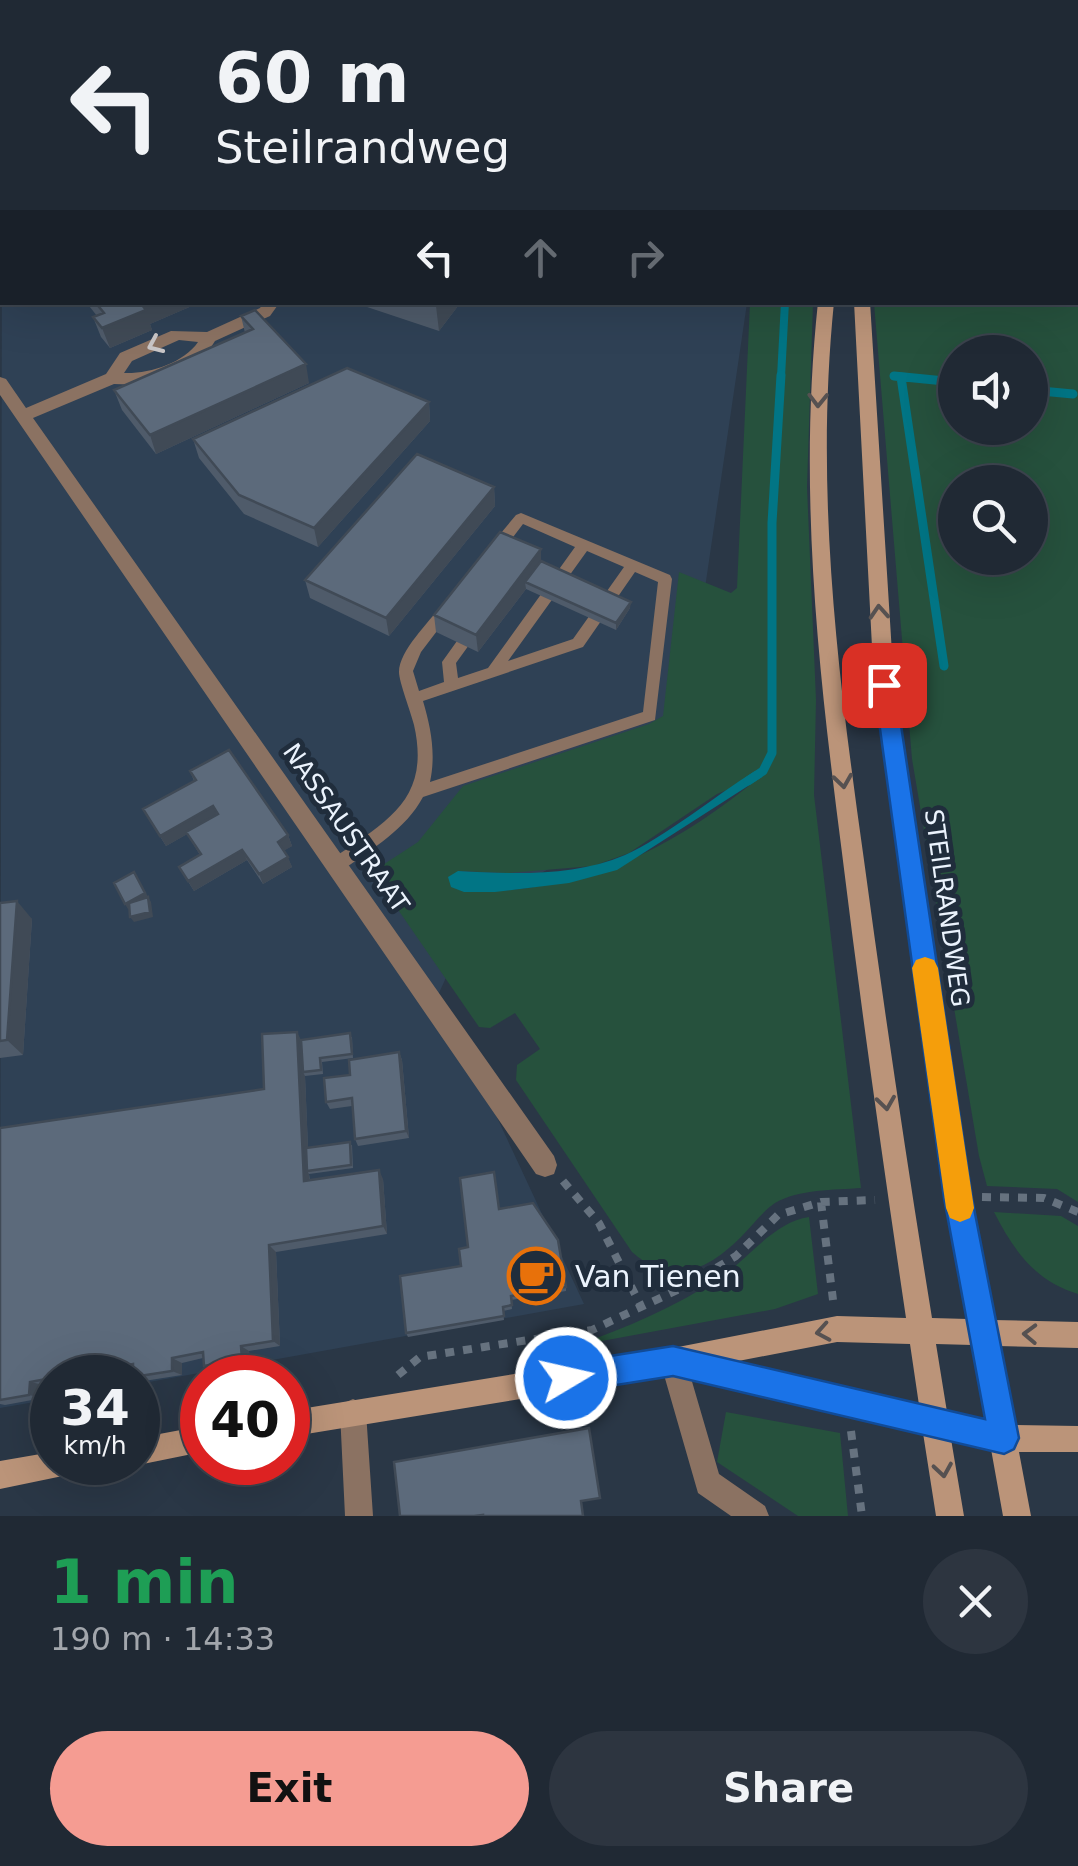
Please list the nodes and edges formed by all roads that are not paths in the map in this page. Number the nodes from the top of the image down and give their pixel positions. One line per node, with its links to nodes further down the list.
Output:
1 (271, 305): 4 (street)
2 (826, 305): 21 (main road, one-way to 21)
3 (862, 305): 22 (main road, STEILRANDWEG, one-way to 3)
4 (208, 336): 5 (street, one-way to 5); 5 (street)
5 (112, 378): 7 (street)
6 (0, 383): 7 (street, NASSAUSTRAAT)
7 (24, 416): 19 (street, NASSAUSTRAAT)
8 (546, 529): 9 (lane); 10 (lane); 11 (lane)
9 (535, 544)
10 (584, 545): 12 (lane); 15 (lane)
11 (485, 562)
12 (632, 566): 15 (lane); 18 (lane)
13 (462, 591): 17 (lane)
14 (462, 645): 16 (lane)
15 (493, 672): 16 (lane)
16 (452, 686): 17 (lane)
17 (415, 698): 18 (lane)
18 (422, 790): 19 (lane)
19 (338, 864): 20 (street, NASSAUSTRAAT)
20 (545, 1165)
21 (920, 1331): 22 (main road); 24 (main road, one-way to 24); 27 (main road)
22 (983, 1332): 23 (main road, one-way to 22); 28 (main road, STEILRANDWEG)
23 (1078, 1336)
24 (673, 1361): 25 (main road); 27 (main road); 33 (street)
25 (353, 1412): 26 (main road); 32 (street)
26 (310, 1420)
27 (936, 1424): 28 (main road); 34 (main road, one-way to 34)
28 (1004, 1438): 29 (main road); 35 (main road, STEILRANDWEG)
29 (1078, 1439)
30 (30, 1470): 31 (main road)
31 (0, 1476)
32 (359, 1516)
33 (755, 1516)
34 (950, 1516)
35 (1016, 1516)

